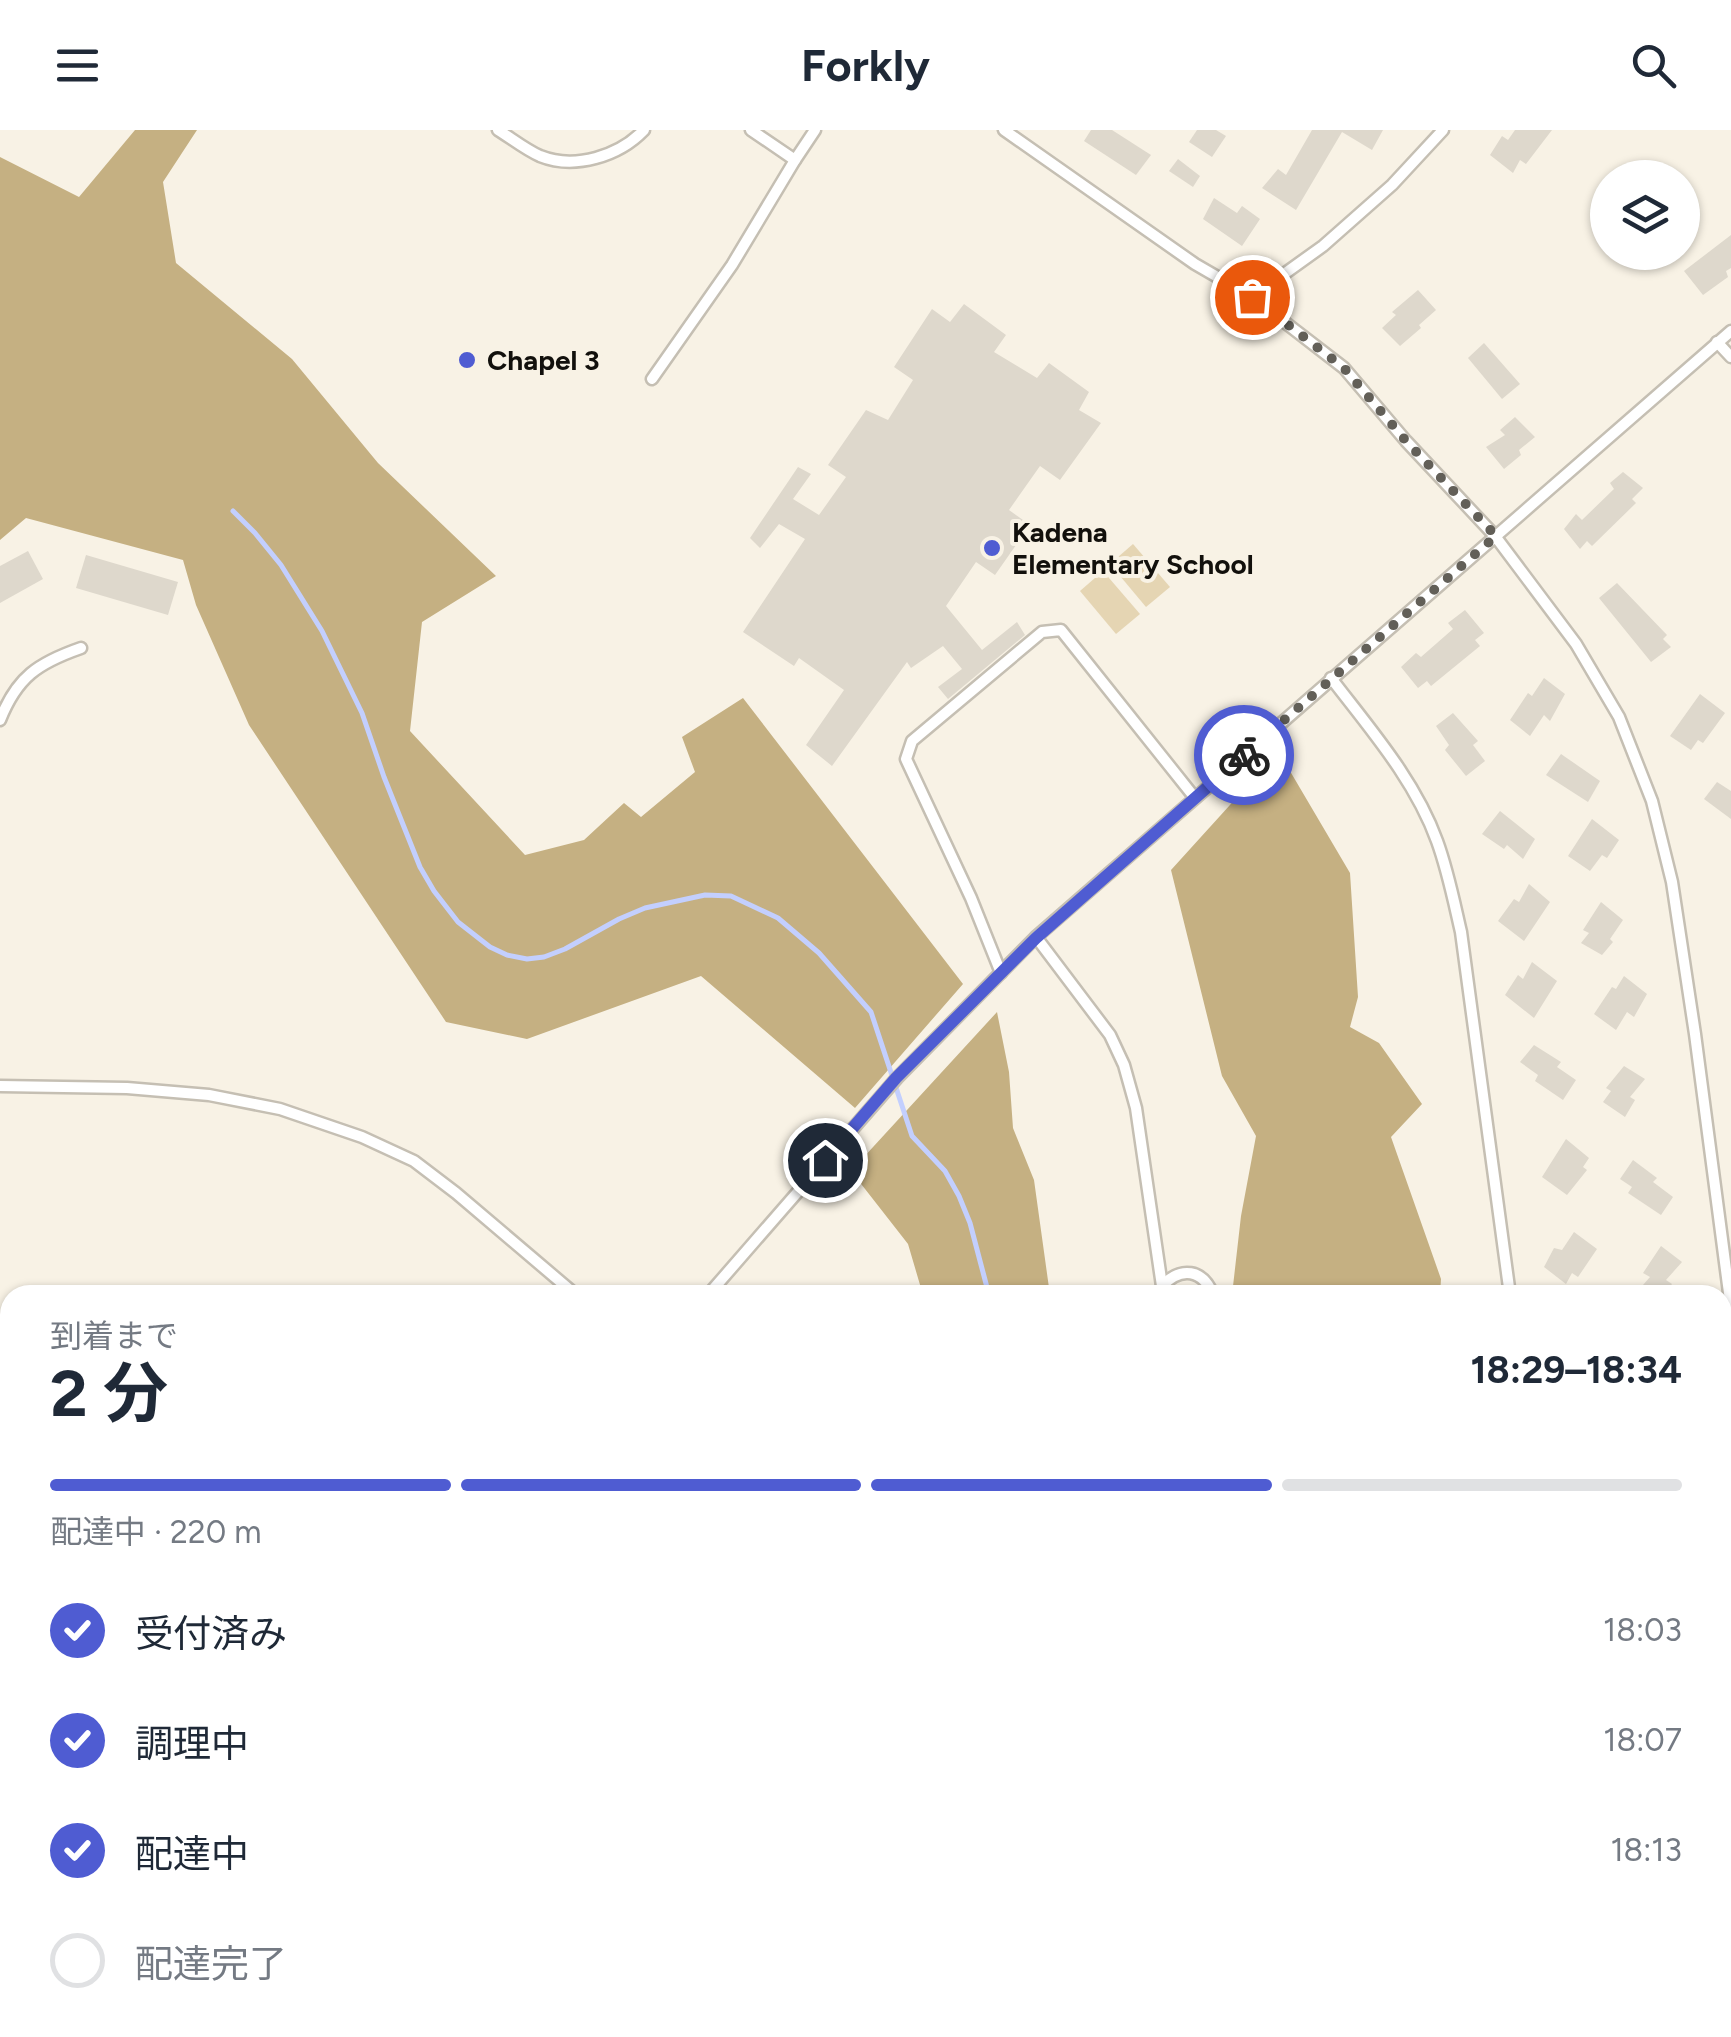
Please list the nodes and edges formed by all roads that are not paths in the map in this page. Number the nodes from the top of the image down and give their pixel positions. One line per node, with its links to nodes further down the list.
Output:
1 (498, 130): 2 (lane)
2 (644, 130)
3 (751, 130): 7 (lane)
4 (815, 130): 7 (lane)
5 (1004, 130): 8 (lane)
6 (1443, 130): 8 (lane)
7 (795, 160): 12 (lane)
8 (1252, 297): 13 (lane)
9 (1731, 331): 10 (lane)
10 (1718, 342): 11 (lane); 13 (lane)
11 (1731, 357)
12 (652, 379)
13 (1496, 536): 15 (lane); 21 (lane)
14 (81, 648): 16 (lane)
15 (1332, 678): 17 (lane); 27 (lane)
16 (0, 720)
17 (1195, 798): 18 (lane); 19 (lane)
18 (1036, 938): 19 (lane); 24 (lane)
19 (1001, 972): 23 (lane)
20 (0, 1086): 22 (lane)
21 (1728, 1265)
22 (564, 1285)
23 (717, 1285)
24 (1159, 1285)
25 (1164, 1285): 26 (lane)
26 (1209, 1285)
27 (1509, 1285)

